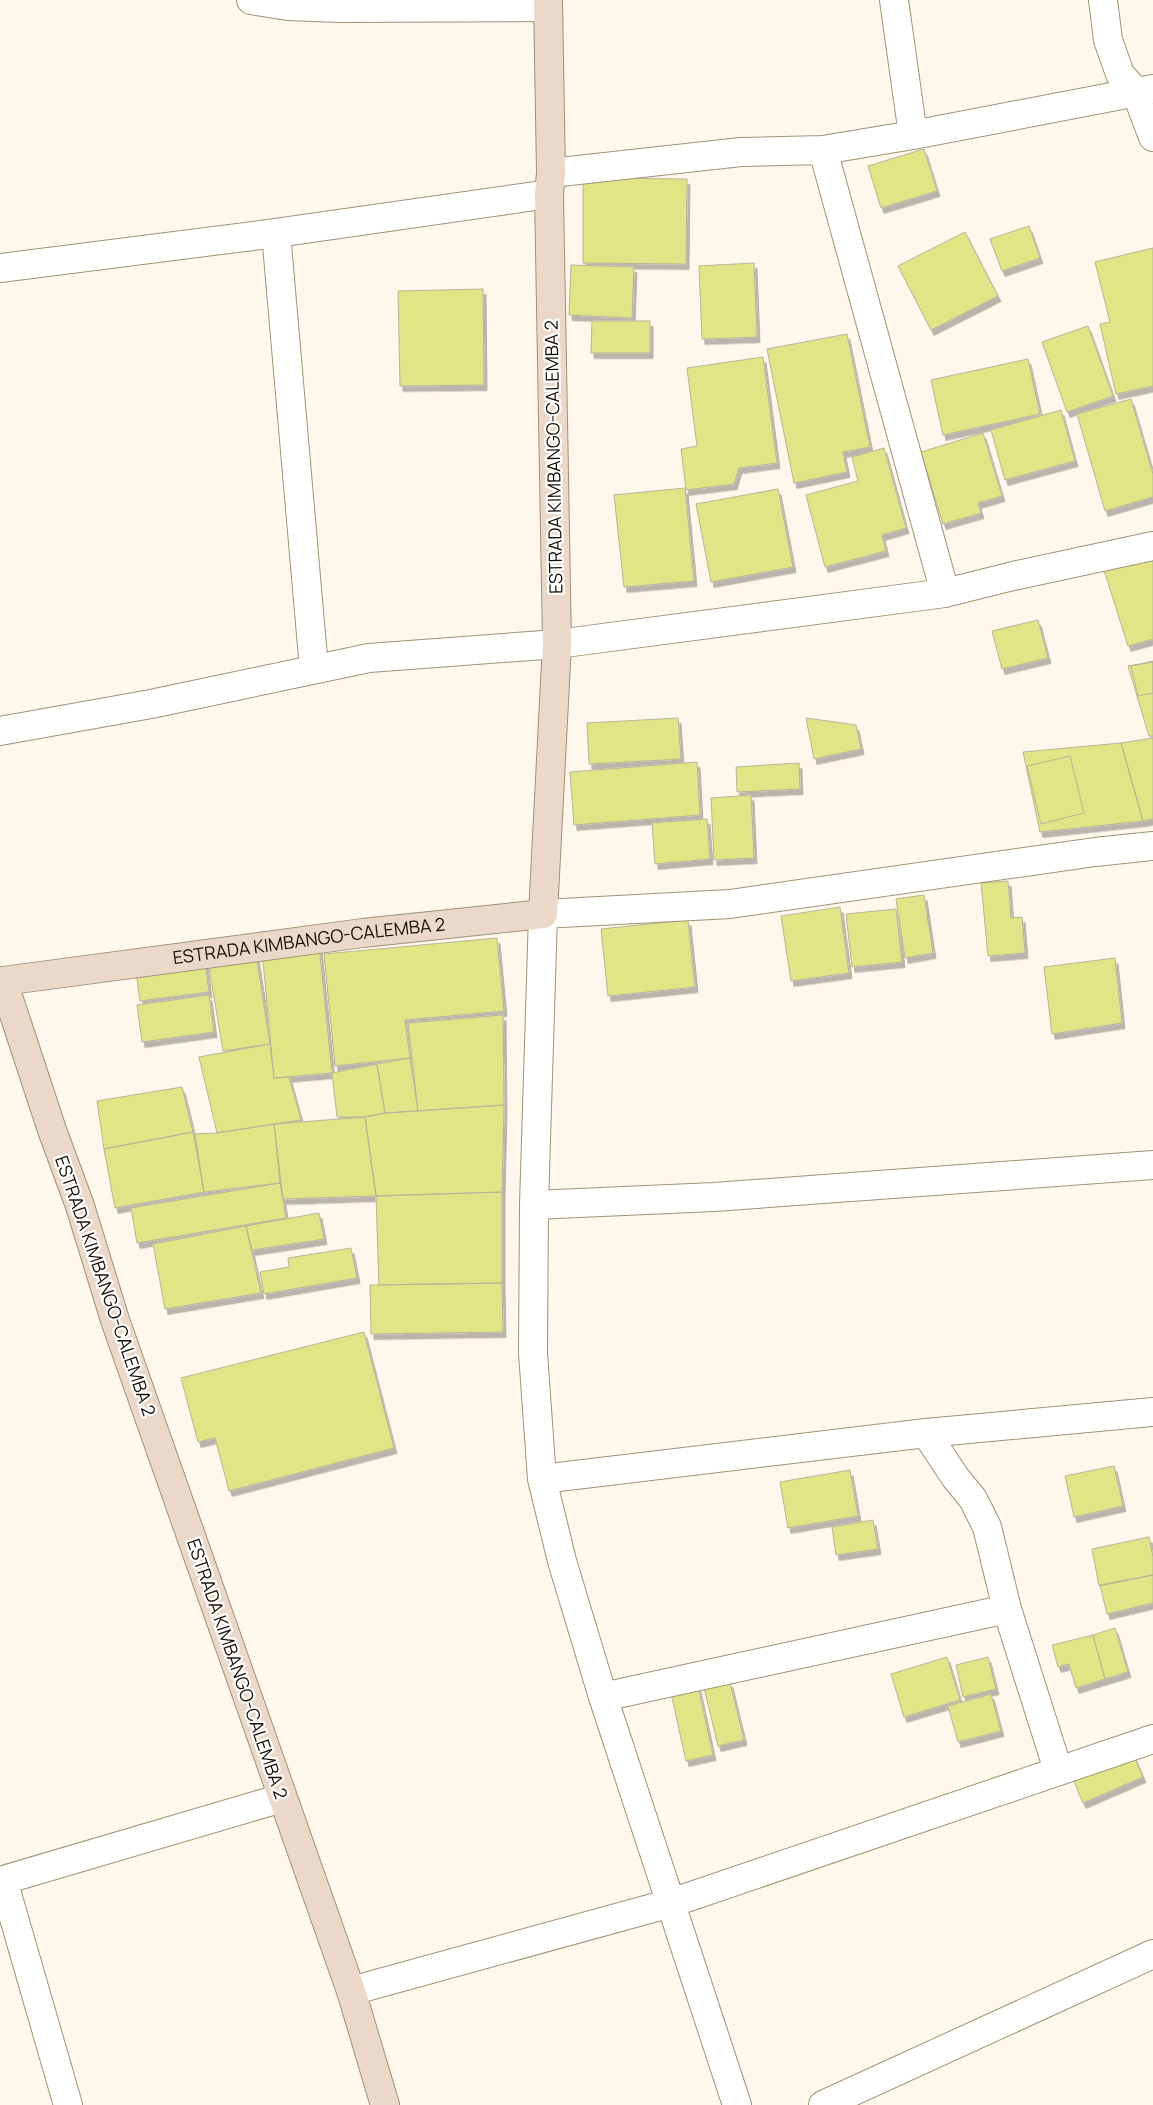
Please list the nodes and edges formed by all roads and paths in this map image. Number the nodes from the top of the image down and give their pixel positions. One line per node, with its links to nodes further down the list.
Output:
1 (251, 0): 4 (street)
2 (894, 0): 6 (street)
3 (1103, 0): 5 (street)
4 (548, 3): 9 (main road, ESTRADA KIMBANGO-CALEMBA 2)
5 (1144, 91): 6 (street); 7 (street)
6 (913, 135): 8 (street)
7 (1153, 137)
8 (823, 150): 9 (street); 13 (street)
9 (550, 184): 10 (street); 14 (main road, ESTRADA KIMBANGO-CALEMBA 2)
10 (276, 233): 11 (street); 15 (street)
11 (0, 268)
12 (1153, 546): 13 (street)
13 (945, 593): 14 (street)
14 (557, 644): 15 (street); 18 (main road, ESTRADA KIMBANGO-CALEMBA 2)
15 (314, 669): 16 (street)
16 (0, 731)
17 (1153, 846): 18 (street)
18 (543, 914): 19 (main road, ESTRADA KIMBANGO-CALEMBA 2); 21 (street, ESTRADA KIMBANGO-CALEMBA 2)
19 (2, 977): 29 (main road, ESTRADA KIMBANGO-CALEMBA 2)
20 (1153, 1165): 21 (street)
21 (534, 1205): 24 (street, ESTRADA KIMBANGO-CALEMBA 2)
22 (1153, 1412): 23 (street)
23 (926, 1433): 24 (street); 25 (street)
24 (542, 1479): 26 (street, ESTRADA KIMBANGO-CALEMBA 2)
25 (1007, 1609): 26 (street); 28 (street)
26 (603, 1697): 31 (street, ESTRADA KIMBANGO-CALEMBA 2)
27 (1153, 1739): 28 (street)
28 (1058, 1770): 31 (street)
29 (282, 1798): 30 (street); 33 (main road, ESTRADA KIMBANGO-CALEMBA 2)
30 (2, 1880): 34 (street)
31 (671, 1903): 33 (street); 36 (street, ESTRADA KIMBANGO-CALEMBA 2)
32 (1153, 1954): 37 (street)
33 (351, 1991): 35 (main road, ESTRADA KIMBANGO-CALEMBA 2)
34 (68, 2105)
35 (385, 2105)
36 (737, 2105)
37 (823, 2105)

